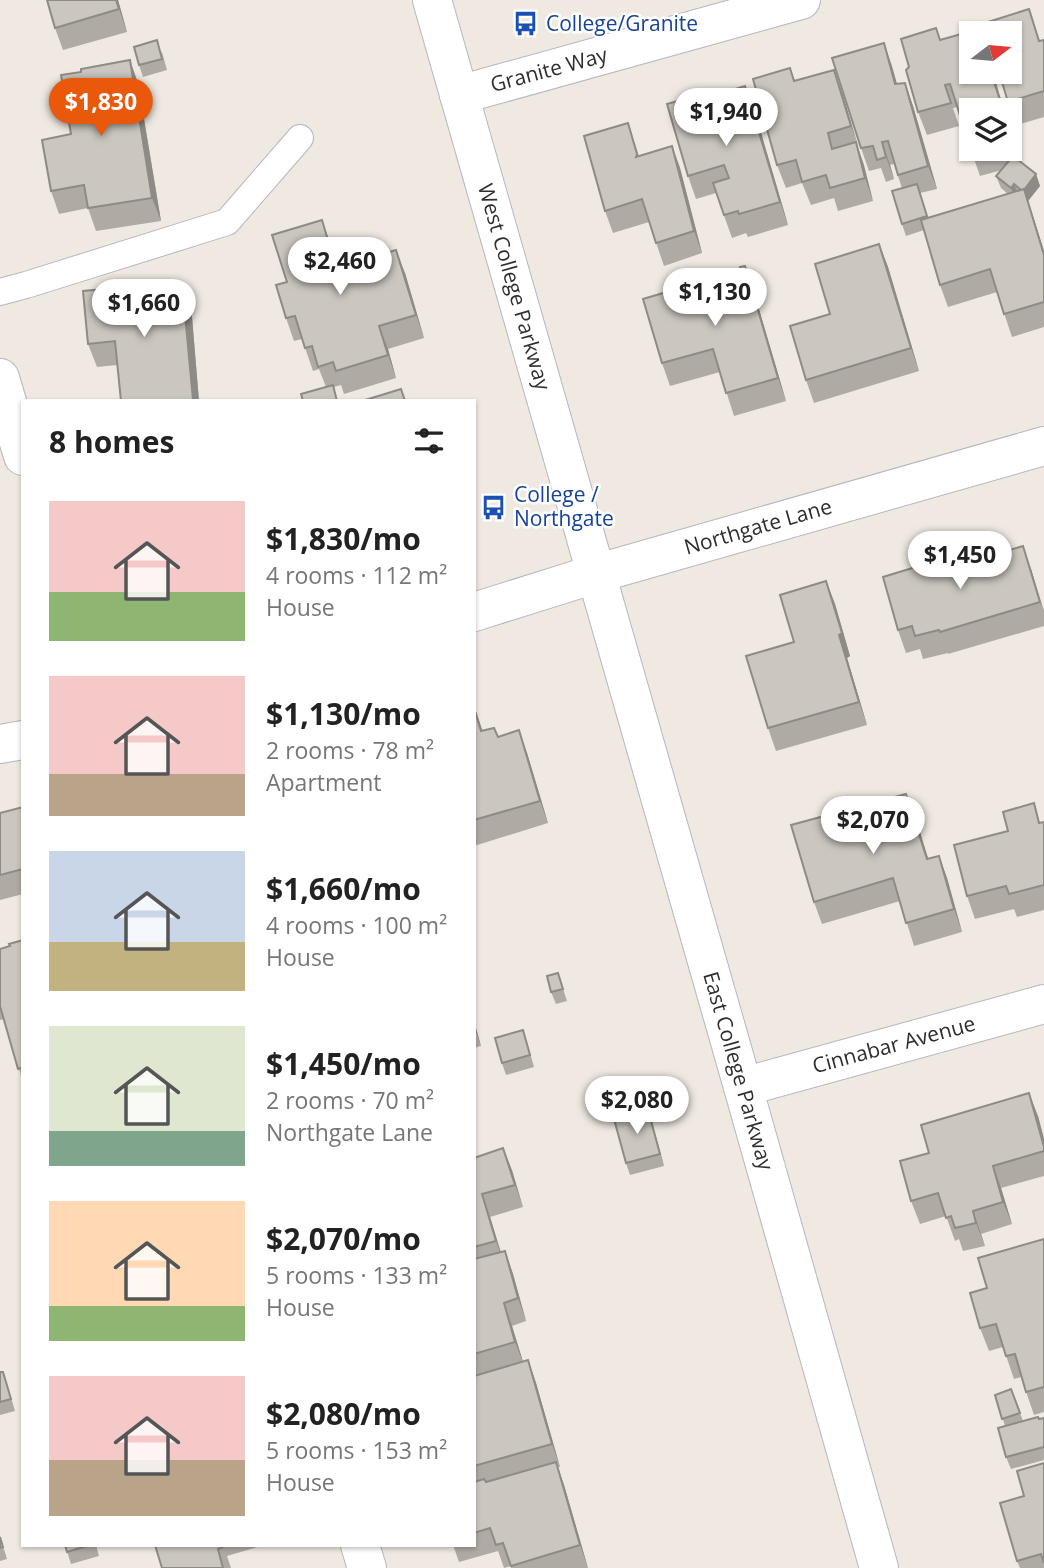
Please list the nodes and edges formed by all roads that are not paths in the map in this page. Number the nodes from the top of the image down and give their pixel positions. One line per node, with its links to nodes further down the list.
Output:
1 (432, 0): 4 (main road, West College Parkway)
2 (801, 0): 3 (main road, Granite Way)
3 (751, 7): 4 (main road, Granite Way)
4 (459, 95): 10 (main road, West College Parkway)
5 (300, 138): 6 (lane)
6 (0, 292)
7 (0, 378): 9 (main road)
8 (1044, 446): 10 (main road, Northgate Lane)
9 (21, 449)
10 (596, 574): 11 (main road, Northgate Lane); 15 (main road, East College Parkway)
11 (476, 611)
12 (21, 740): 13 (main road)
13 (0, 744)
14 (1044, 1004): 15 (main road, Cinnabar Avenue)
15 (743, 1087): 18 (main road, East College Parkway)
16 (361, 1547): 17 (main road)
17 (367, 1568)
18 (879, 1568)

